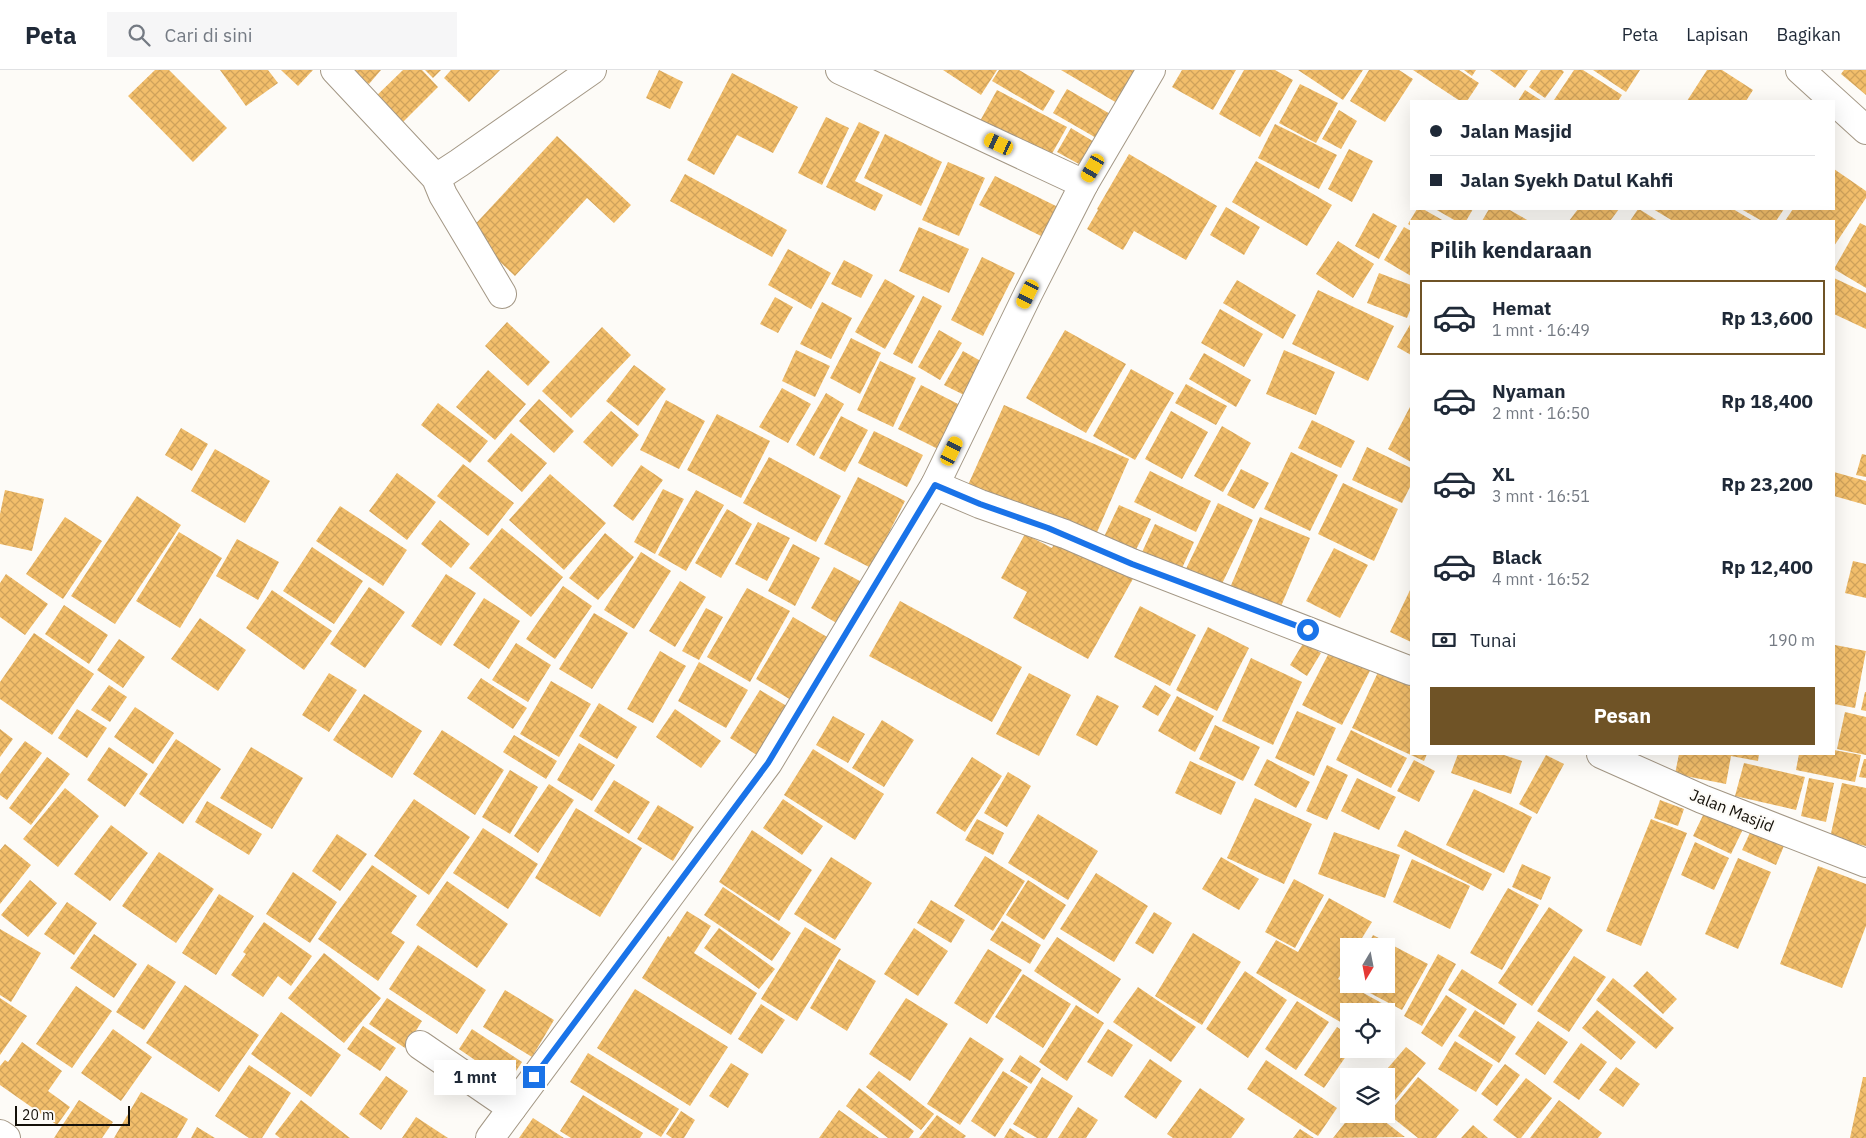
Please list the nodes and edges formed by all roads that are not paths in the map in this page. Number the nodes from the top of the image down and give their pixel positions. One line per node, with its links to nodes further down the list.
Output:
1 (335, 70): 9 (street)
2 (592, 70): 9 (street)
3 (840, 70): 10 (street)
4 (1151, 70): 10 (street)
5 (1800, 70): 6 (street)
6 (1833, 100)
7 (1835, 102): 8 (street)
8 (1866, 130)
9 (436, 178): 11 (street)
10 (1084, 184): 12 (street)
11 (502, 294)
12 (935, 485): 13 (street); 17 (street)
13 (1410, 671)
14 (1603, 755): 15 (street, Jalan Masjid)
15 (1866, 863)
16 (420, 1045): 17 (street)
17 (512, 1108): 20 (street)
18 (0, 1134): 19 (street)
19 (6, 1138)
20 (490, 1138)

